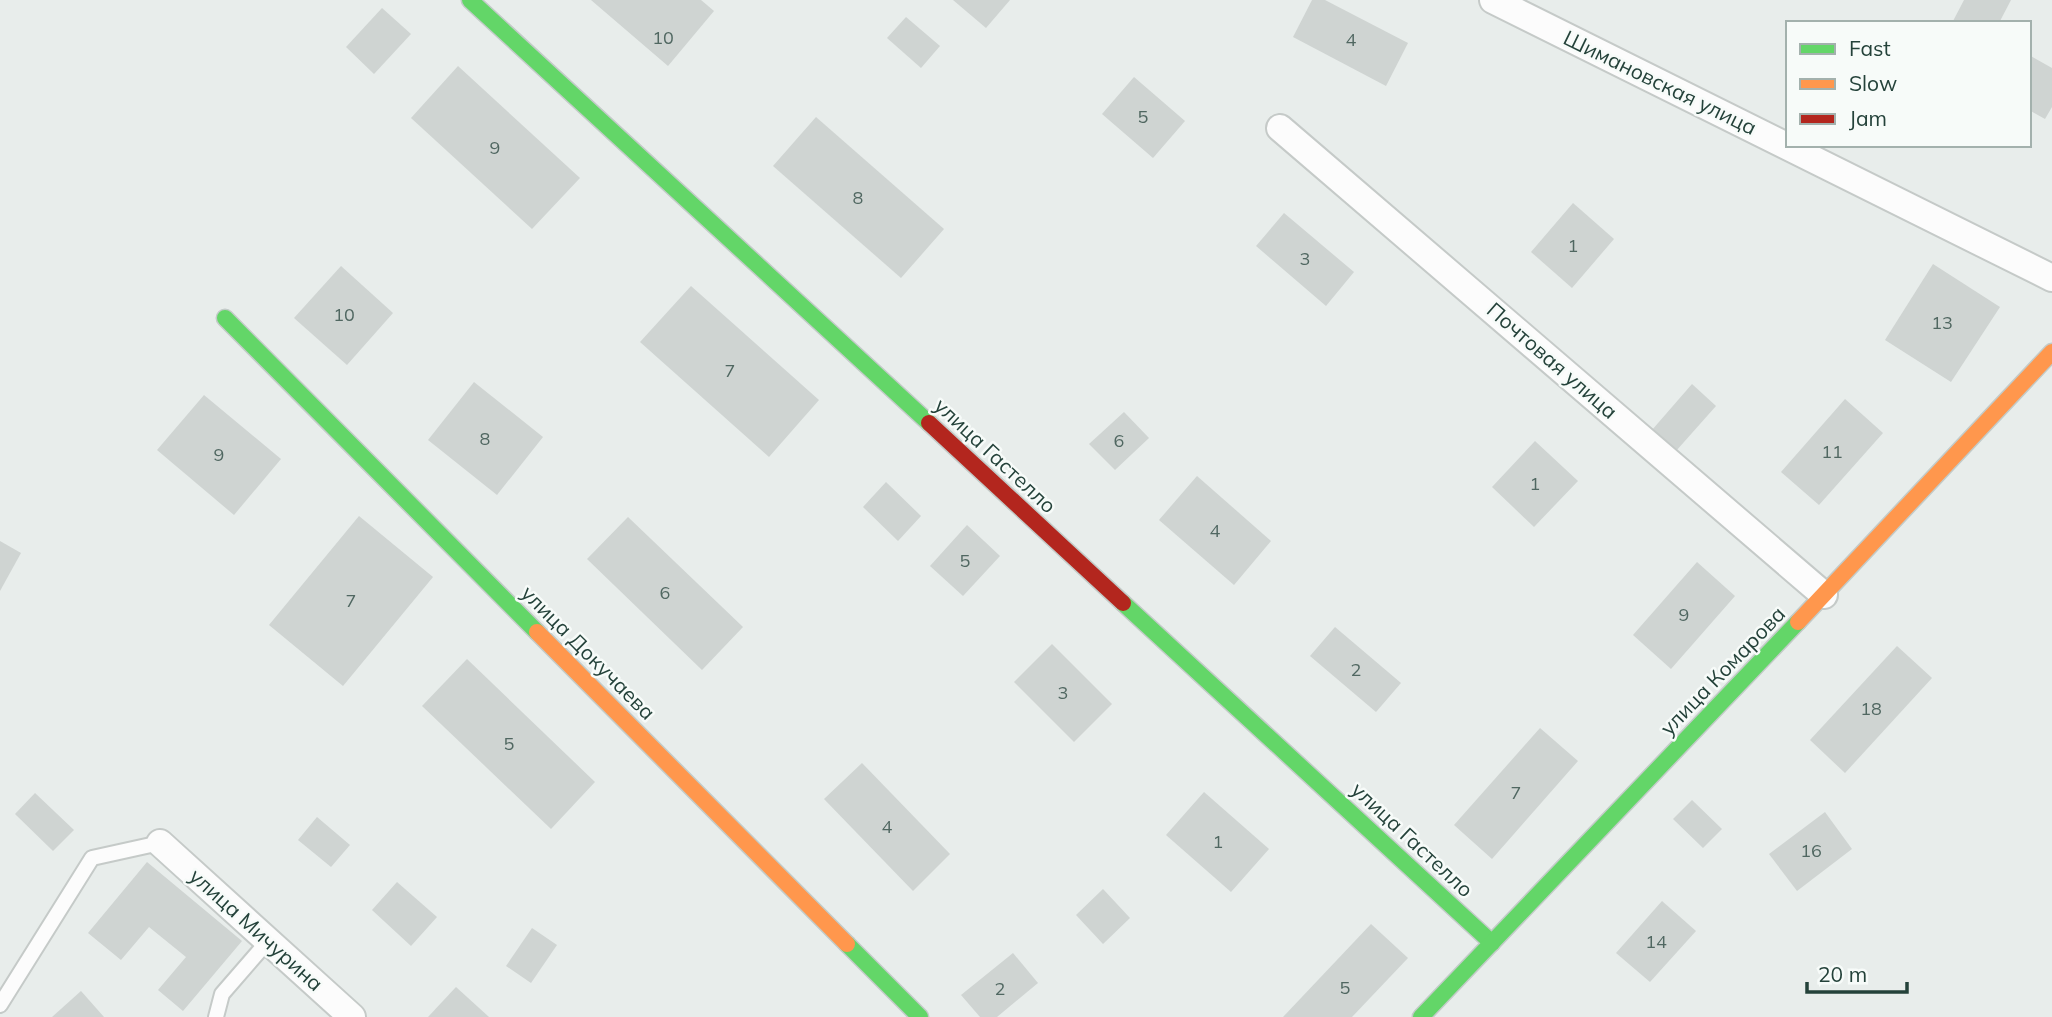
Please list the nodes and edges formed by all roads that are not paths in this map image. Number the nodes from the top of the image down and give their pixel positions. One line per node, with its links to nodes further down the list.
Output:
1 (470, 0): 12 (street, улица Гастелло)
2 (1493, 0): 4 (street, Шимановская улица)
3 (1280, 128): 9 (street, Почтовая улица)
4 (1786, 146)
5 (1789, 147): 6 (street, Шимановская улица)
6 (2052, 278)
7 (225, 318): 16 (street, улица Докучаева)
8 (2052, 352): 9 (street, улица Комарова)
9 (1825, 595): 12 (street, улица Комарова)
10 (160, 843): 11 (street, улица Мичурина); 13 (lane)
11 (268, 941): 14 (lane); 15 (street, улица Мичурина)
12 (1492, 943): 17 (street, улица Комарова)
13 (0, 1005)
14 (216, 1017)
15 (352, 1017)
16 (920, 1017)
17 (1421, 1017)

